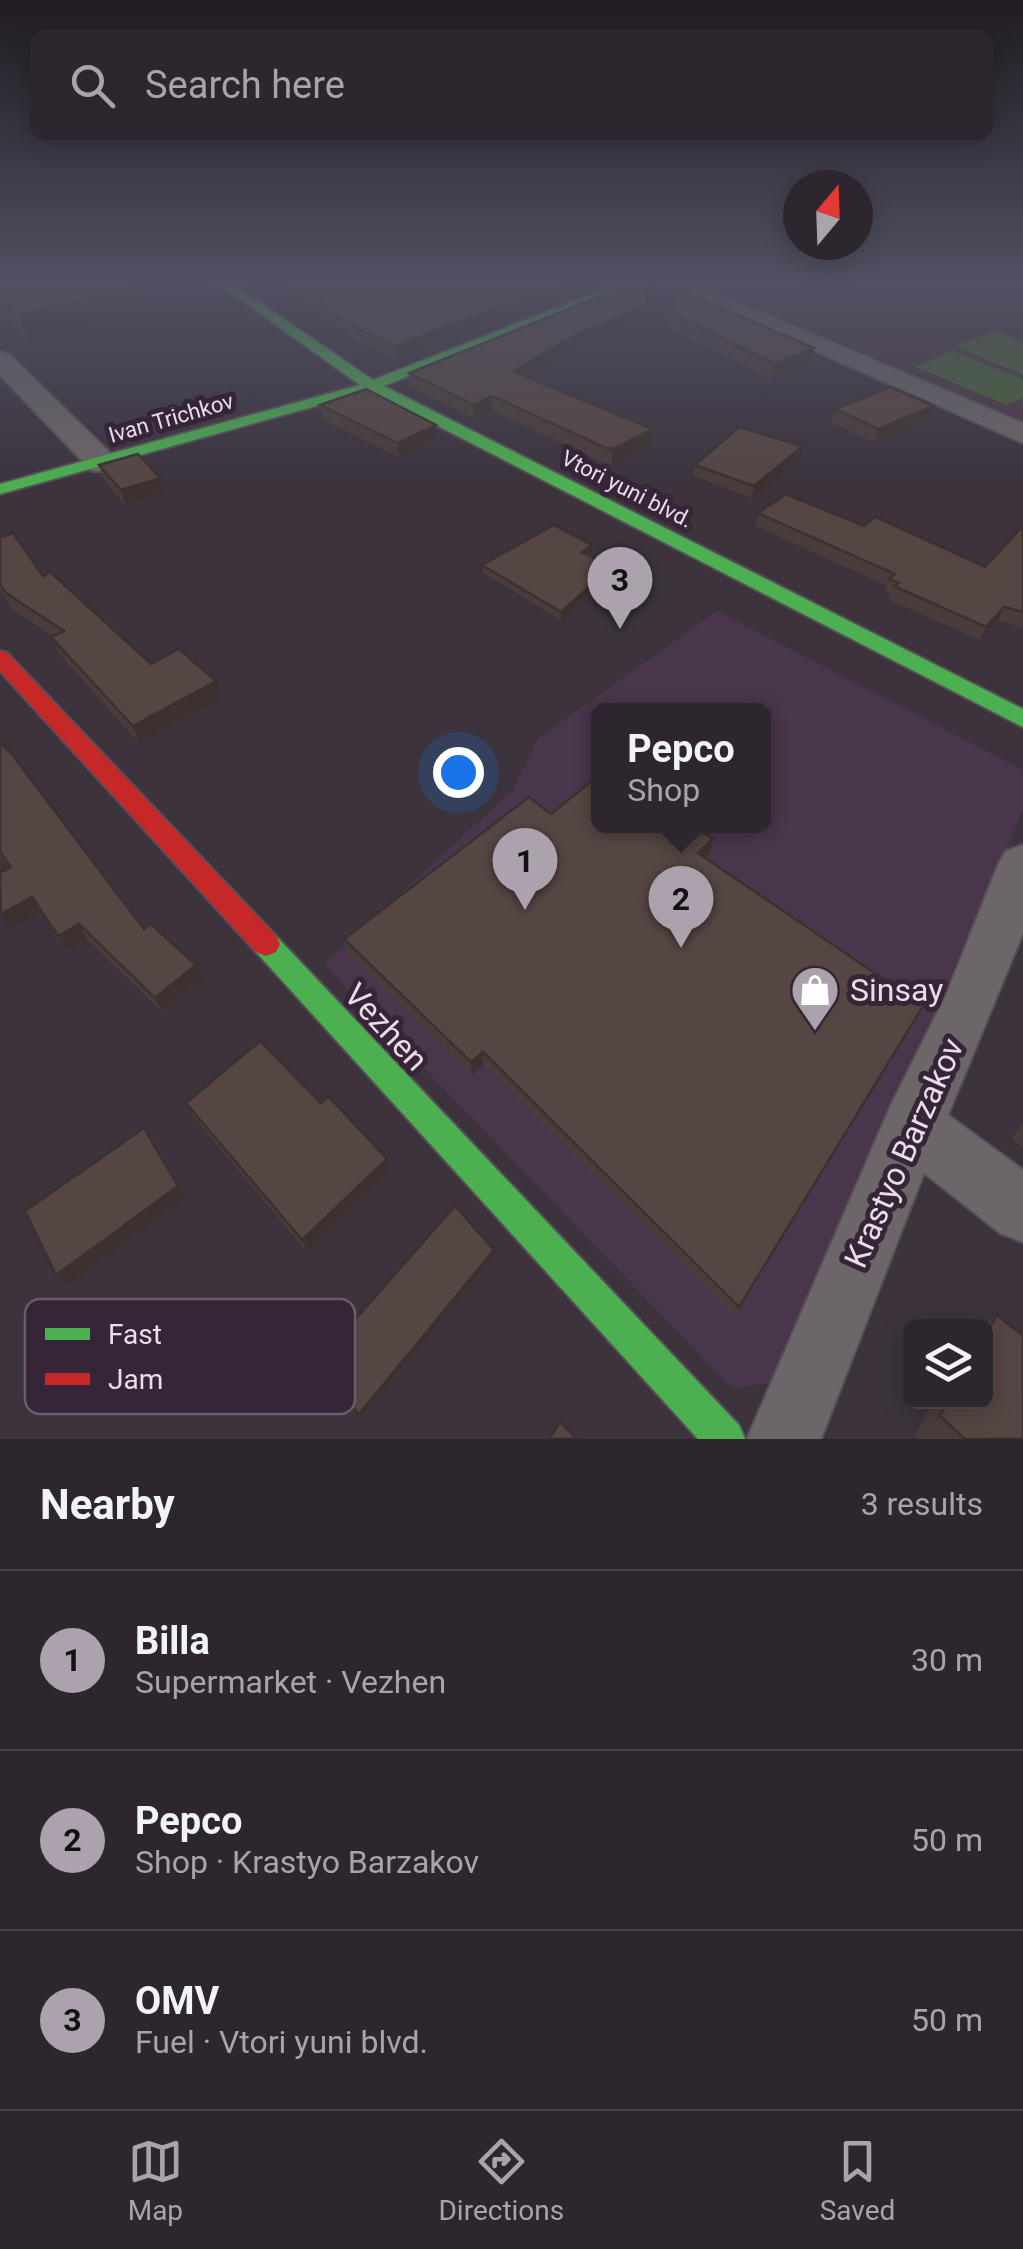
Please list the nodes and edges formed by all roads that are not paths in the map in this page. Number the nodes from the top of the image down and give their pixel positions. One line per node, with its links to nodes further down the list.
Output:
1 (319, 349): 5 (street, Vtori yuni blvd.)
2 (464, 349): 5 (street, Ivan Trichkov)
3 (826, 349): 6 (street)
4 (0, 360): 7 (street)
5 (372, 386): 7 (street, Ivan Trichkov); 10 (street, Vtori yuni blvd.)
6 (1023, 434)
7 (102, 464): 8 (street, Ivan Trichkov)
8 (0, 488)
9 (0, 658): 14 (street, Vezhen)
10 (1023, 719)
11 (1023, 866): 12 (street, Krastyo Barzakov)
12 (912, 1126): 13 (street); 15 (street, Krastyo Barzakov)
13 (1023, 1210)
14 (725, 1439)
15 (784, 1439)

